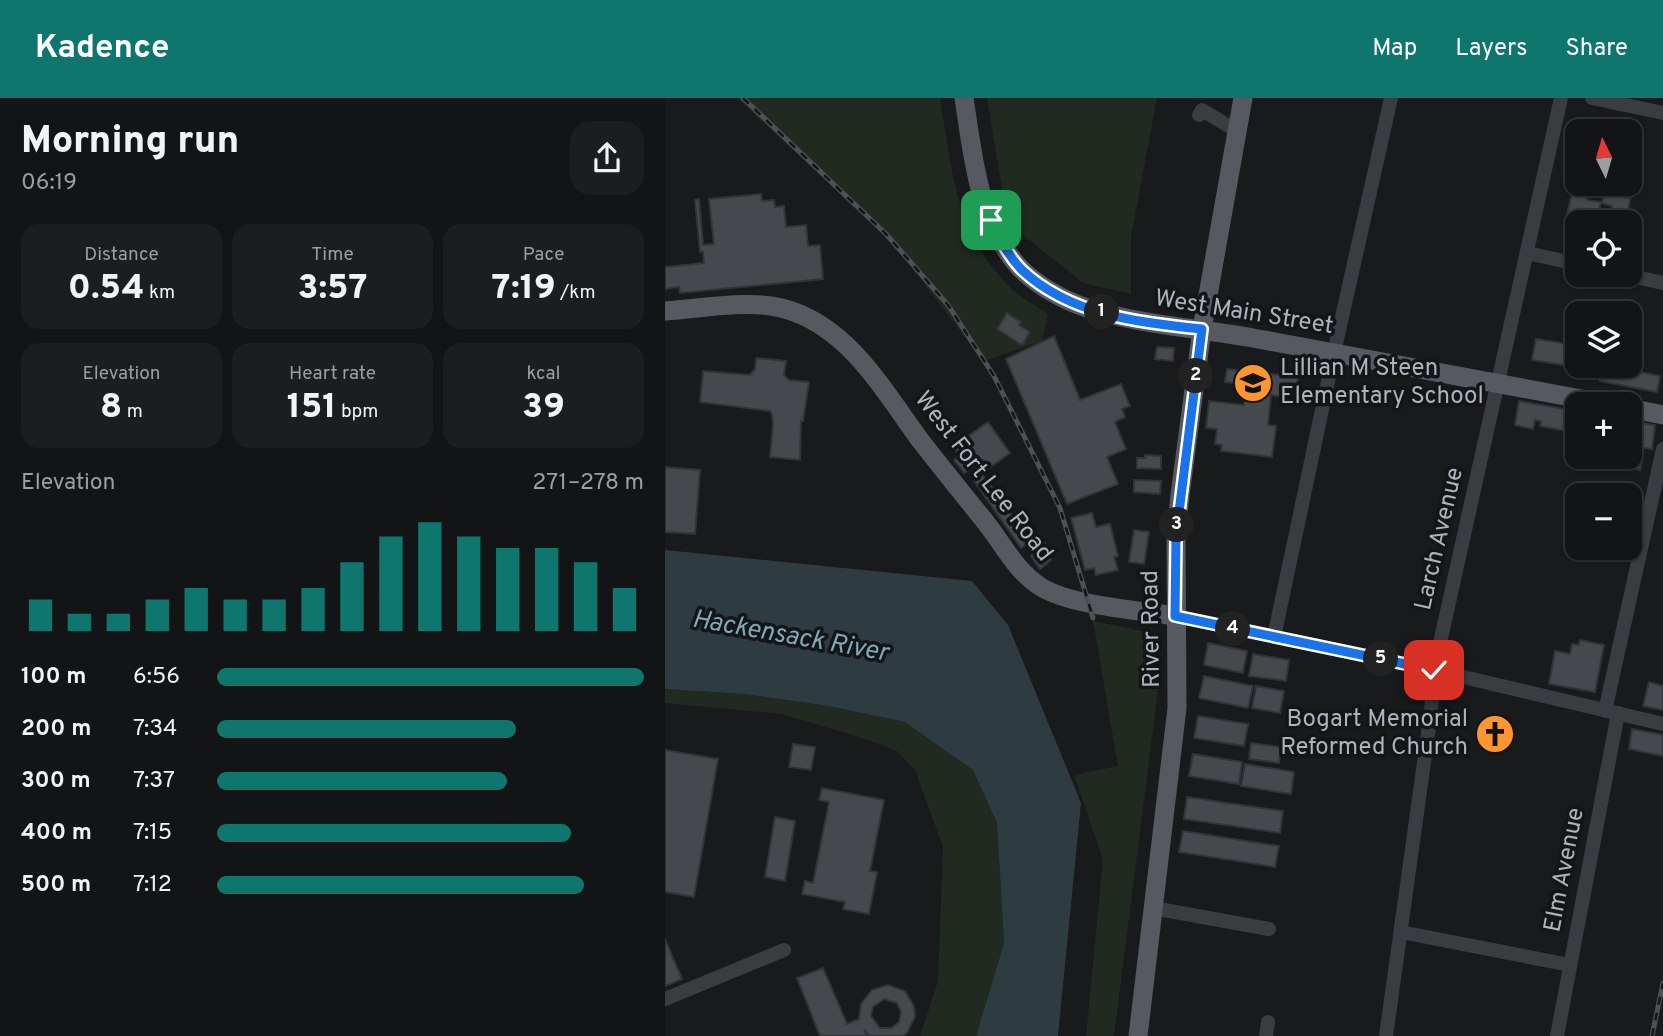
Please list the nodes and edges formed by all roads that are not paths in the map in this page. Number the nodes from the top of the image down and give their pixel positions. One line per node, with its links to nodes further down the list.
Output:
1 (964, 98): 14 (main road, West Main Street)
2 (1243, 98): 8 (main road, River Road)
3 (1391, 98): 15 (street)
4 (1561, 98): 9 (street, Larch Avenue)
5 (1592, 98): 6 (street)
6 (1663, 113)
7 (1199, 115): 8 (street)
8 (1237, 131): 14 (main road, River Road)
9 (1527, 253): 10 (street); 16 (street, Larch Avenue)
10 (1565, 261)
11 (1642, 278): 12 (street)
12 (1663, 283)
13 (665, 311): 21 (main road, West Fort Lee Road)
14 (1202, 329): 15 (main road, West Main Street); 21 (main road, River Road)
15 (1333, 353): 16 (main road, West Main Street); 22 (street)
16 (1498, 383): 17 (main road, West Main Street); 23 (street, Larch Avenue)
17 (1565, 396)
18 (1642, 411): 19 (main road)
19 (1663, 415)
20 (1663, 449): 24 (street, Elm Avenue)
21 (1175, 616): 22 (street, West Fort Lee Road); 26 (main road, River Road)
22 (1274, 637): 23 (street, West Fort Lee Road)
23 (1434, 670): 24 (street, West Fort Lee Road); 28 (street, Larch Avenue)
24 (1611, 712): 25 (street, West Fort Lee Road); 30 (street, Elm Avenue)
25 (1663, 724)
26 (1153, 908): 27 (street); 32 (main road, River Road)
27 (1269, 929)
28 (1401, 932): 30 (street); 33 (street, Larch Avenue)
29 (784, 950): 31 (street)
30 (1570, 965): 34 (street, Elm Avenue)
31 (665, 999)
32 (1138, 1036)
33 (1386, 1036)
34 (1557, 1036)

